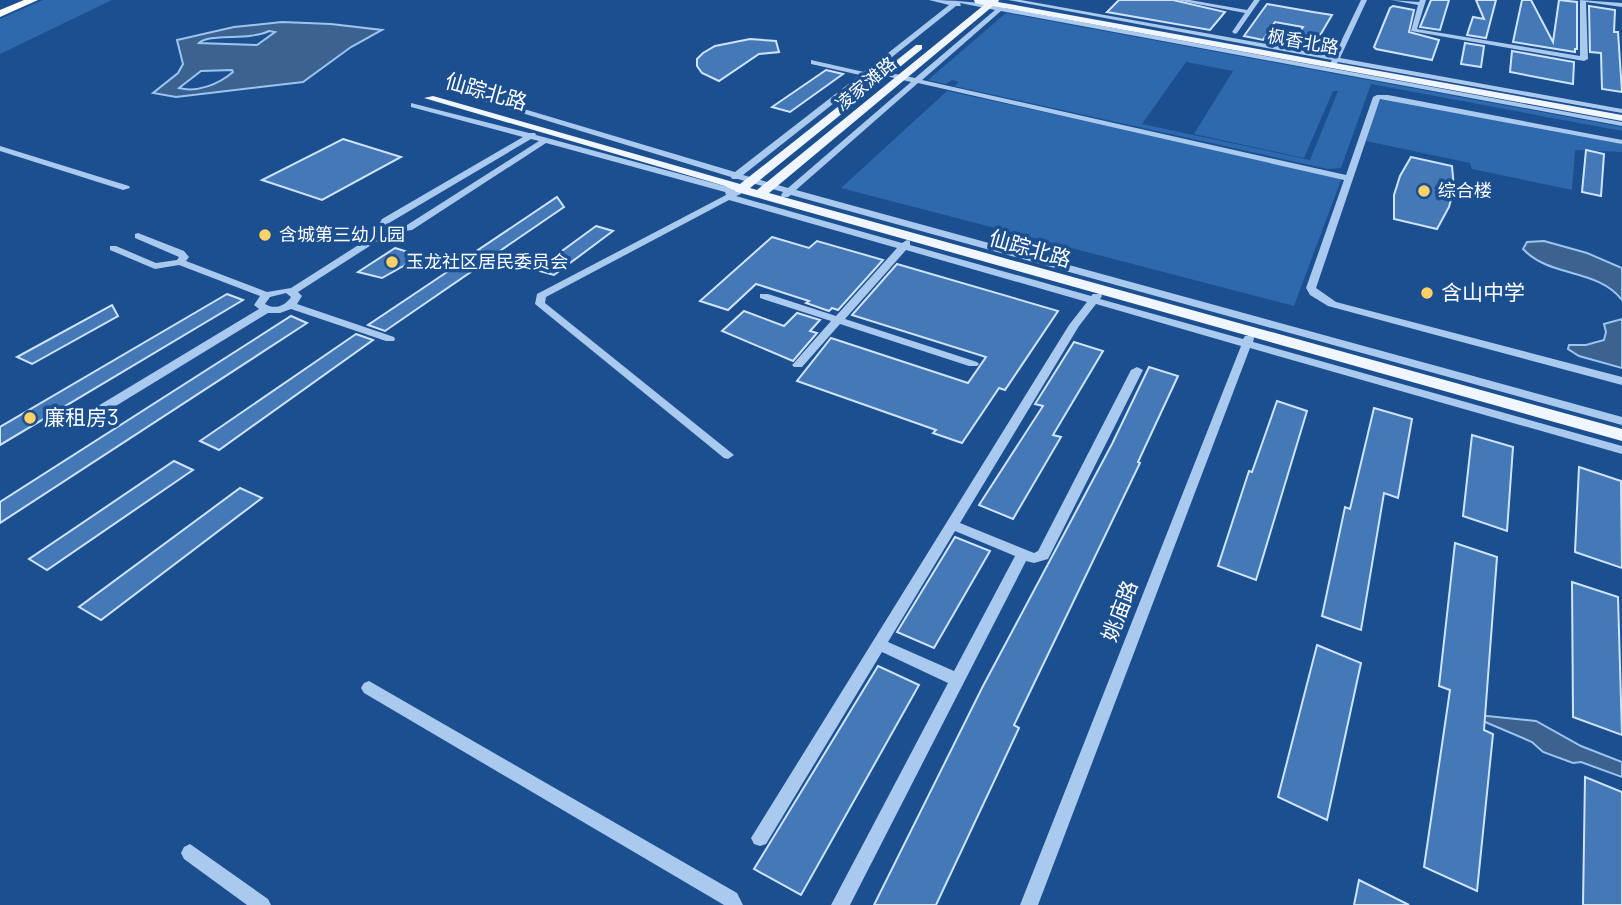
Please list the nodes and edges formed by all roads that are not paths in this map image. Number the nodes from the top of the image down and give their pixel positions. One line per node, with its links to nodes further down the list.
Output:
1 (19, 0): 13 (highway)
2 (33, 0): 16 (highway)
3 (932, 0): 11 (street)
4 (1075, 0): 14 (street)
5 (1180, 0): 15 (street)
6 (1257, 0): 15 (street)
7 (1364, 0): 19 (street)
8 (1395, 0): 10 (street)
9 (1585, 0): 10 (street); 12 (street)
10 (1422, 2)
11 (984, 3): 14 (main road, 枫香北路); 20 (main road, 凌家滩路); 21 (street); 22 (main road, 凌家滩路); 23 (street); 29 (street)
12 (1622, 5)
13 (0, 8)
14 (1061, 12): 19 (main road, 枫香北路)
15 (1249, 12): 17 (street)
16 (0, 14)
17 (1235, 33)
18 (814, 62): 21 (street)
19 (1334, 62): 27 (street); 28 (main road, 枫香北路)
20 (886, 74): 21 (street); 22 (street); 35 (main road, 凌家滩路)
21 (869, 75): 35 (street)
22 (901, 78): 23 (street); 37 (main road, 凌家滩路)
23 (917, 81): 34 (street); 38 (street)
24 (447, 89): 35 (street)
25 (429, 98): 30 (main road, 仙踪北路)
26 (414, 105): 35 (street)
27 (1622, 111)
28 (1622, 118)
29 (1622, 124)
30 (542, 129): 31 (main road, 仙踪北路); 39 (street)
31 (556, 133): 35 (main road, 仙踪北路); 39 (street)
32 (1622, 142): 34 (street)
33 (0, 148): 36 (street)
34 (1348, 178): 56 (street)
35 (736, 185): 37 (main road, 仙踪北路); 41 (street); 61 (street)
36 (126, 188)
37 (765, 190): 38 (main road, 仙踪北路)
38 (785, 196): 41 (main road, 仙踪北路); 58 (street)
39 (388, 230): 44 (street)
40 (138, 236): 43 (street)
41 (908, 242): 46 (main road, 仙踪北路); 50 (street)
42 (113, 248): 43 (street)
43 (180, 262): 45 (street)
44 (293, 291): 45 (street); 48 (street)
45 (266, 295): 49 (street)
46 (1098, 295): 51 (main road, 仙踪北路); 62 (street)
47 (764, 296): 50 (street)
48 (290, 305): 49 (street); 52 (street)
49 (265, 310): 57 (street)
50 (839, 320): 53 (street); 54 (street)
51 (1249, 338): 59 (main road, 仙踪北路); 60 (street); 72 (street, 姚庙路)
52 (390, 339)
53 (973, 364)
54 (798, 365)
55 (1137, 370): 63 (street)
56 (1622, 381)
57 (97, 412)
58 (1622, 421)
59 (1622, 435)
60 (1622, 450)
61 (727, 455)
62 (952, 525): 63 (street); 64 (street)
63 (1023, 554): 65 (street)
64 (878, 644): 65 (street); 67 (street)
65 (958, 680): 71 (street)
66 (369, 688): 70 (street)
67 (760, 838)
68 (190, 853): 69 (street)
69 (262, 905)
70 (734, 905)
71 (840, 905)
72 (1028, 905)

